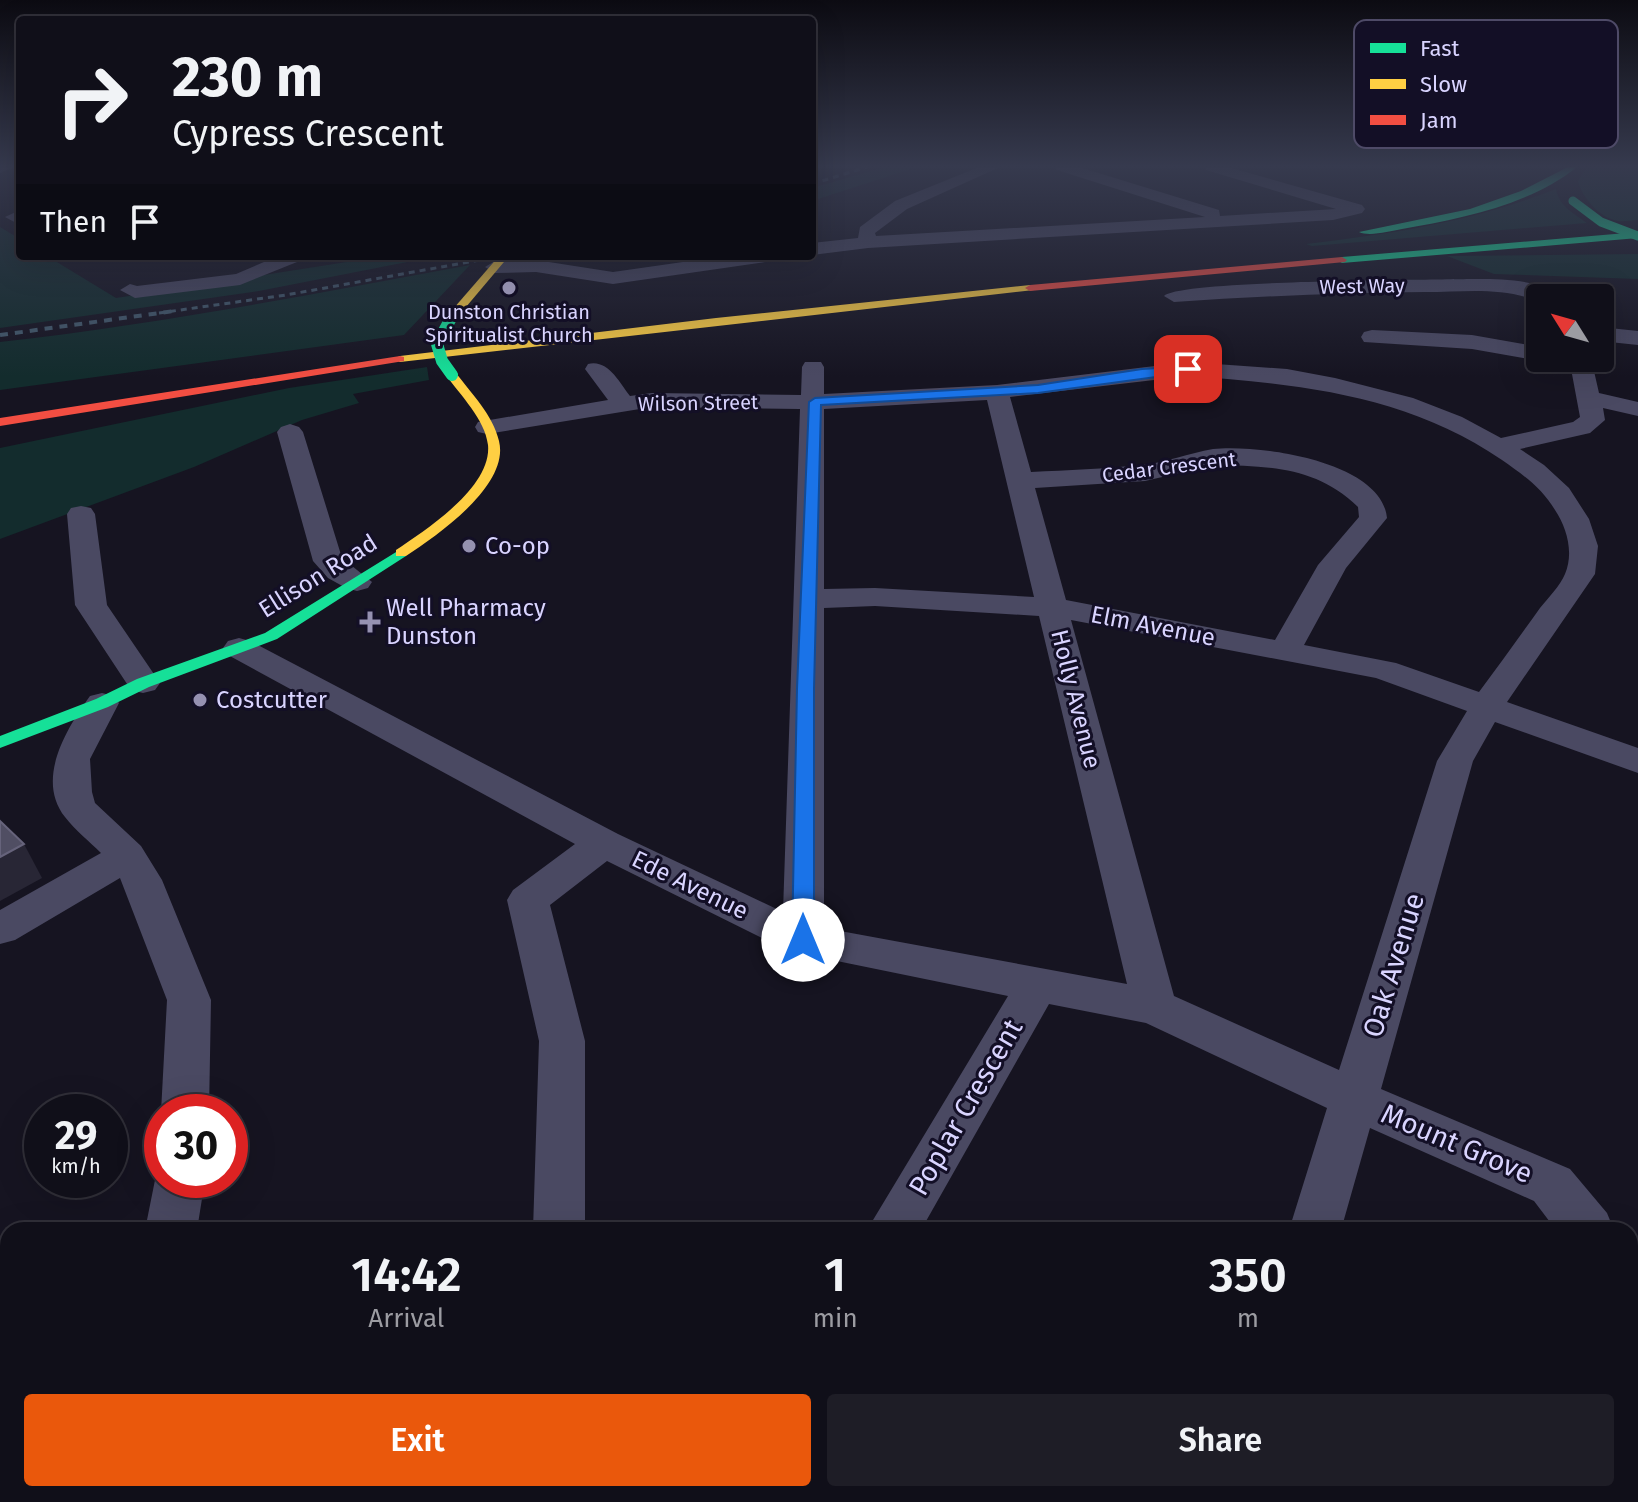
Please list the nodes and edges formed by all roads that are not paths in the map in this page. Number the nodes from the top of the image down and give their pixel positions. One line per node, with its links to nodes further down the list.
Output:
1 (867, 237): 5 (street)
2 (954, 237): 5 (street)
3 (1490, 237): 14 (main road)
4 (1612, 237): 7 (main road)
5 (868, 242): 8 (street)
6 (1638, 245): 7 (main road)
7 (1488, 247): 23 (main road)
8 (816, 248)
9 (285, 260): 15 (street)
10 (737, 260): 13 (street)
11 (1128, 260): 14 (main road)
12 (499, 261): 13 (street); 36 (main road, Ellison Road, bridge)
13 (591, 276): 18 (street)
14 (916, 288): 24 (main road)
15 (130, 290)
16 (1526, 290): 17 (street, West Way)
17 (1174, 296)
18 (602, 297)
19 (1614, 335): 21 (street)
20 (1372, 337): 22 (street)
21 (1638, 338)
22 (1526, 352)
23 (409, 358): 35 (main road); 38 (main road)
24 (247, 365): 28 (main road); 33 (main road)
25 (813, 367): 31 (street)
26 (596, 369): 32 (street)
27 (1579, 372): 30 (street)
28 (93, 388)
29 (997, 392): 31 (street, Wilson Street); 39 (street, Wilson Street); 40 (street, Holly Avenue)
30 (1590, 398): 34 (street); 39 (street)
31 (815, 402): 32 (street, Wilson Street); 43 (street)
32 (624, 404): 36 (street, Wilson Street)
33 (0, 408)
34 (1638, 409)
35 (0, 422)
36 (487, 427): 42 (main road, Ellison Road)
37 (290, 432): 42 (street)
38 (0, 438)
39 (1498, 446): 49 (street, Oak Avenue)
40 (1019, 481): 44 (street, Holly Avenue); 46 (street, Cedar Crescent)
41 (81, 514): 47 (street)
42 (357, 582): 45 (main road, Ellison Road)
43 (811, 599): 44 (street, Elm Avenue); 55 (street)
44 (1052, 607): 46 (street, Elm Avenue); 57 (street, Holly Avenue)
45 (239, 648): 47 (main road, Ellison Road); 52 (street, Ede Avenue)
46 (1285, 651): 49 (street, Elm Avenue)
47 (143, 683): 48 (main road, Ellison Road)
48 (102, 703): 50 (main road, Ellison Road); 53 (street)
49 (1487, 706): 51 (street, Elm Avenue); 59 (street, Oak Avenue)
50 (0, 742)
51 (1638, 761)
52 (604, 843): 55 (street, Ede Avenue); 62 (street)
53 (127, 856): 54 (street); 58 (street)
54 (0, 929)
55 (803, 940): 56 (street, Ede Avenue)
56 (1037, 985): 57 (street, Ede Avenue); 63 (street, Poplar Crescent)
57 (1155, 1007): 59 (street, Ede Avenue)
58 (186, 1094)
59 (1352, 1098): 64 (street, Oak Avenue); 65 (street, Mount Grove)
60 (177, 1198): 61 (street)
61 (172, 1222)
62 (559, 1222)
63 (898, 1222)
64 (1317, 1222)
65 (1582, 1222)

